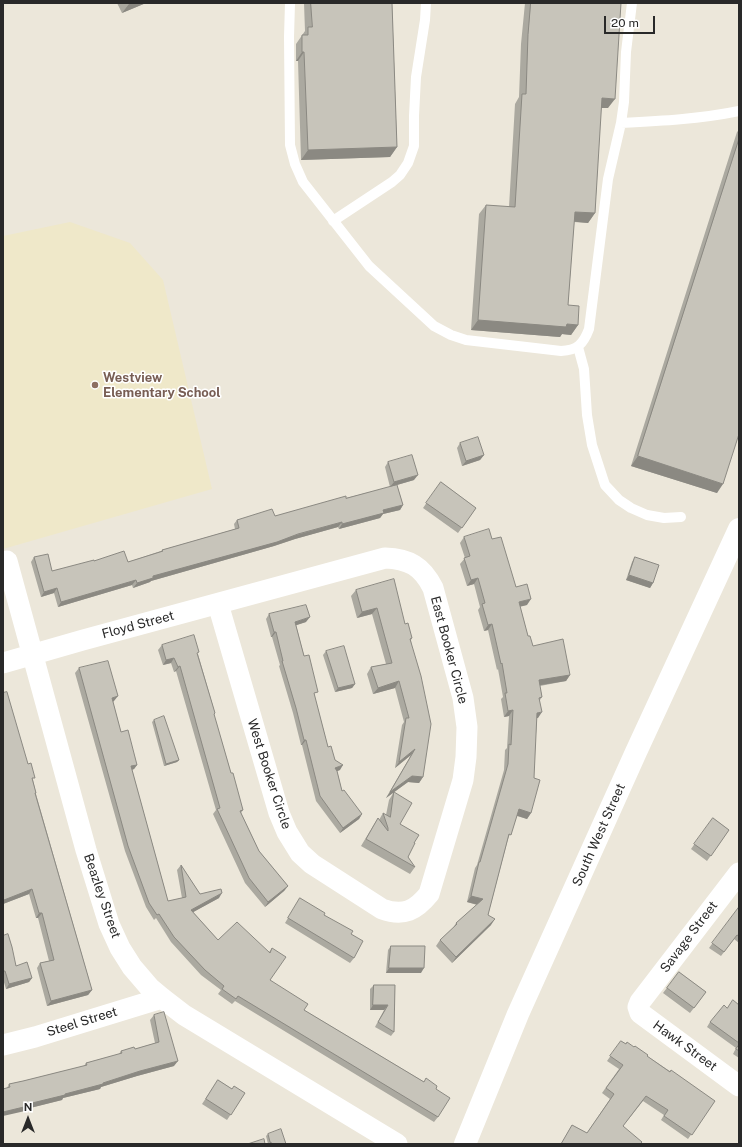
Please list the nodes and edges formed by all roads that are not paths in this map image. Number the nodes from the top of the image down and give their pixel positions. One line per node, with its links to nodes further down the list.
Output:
1 (290, 3): 6 (lane)
2 (426, 3): 6 (lane)
3 (632, 3): 5 (lane)
4 (739, 112): 5 (lane)
5 (621, 122): 7 (lane)
6 (333, 221): 7 (lane)
7 (578, 347): 8 (lane)
8 (681, 517)
9 (739, 529): 22 (street, South West Street)
10 (7, 561): 13 (street, Beazley Street)
11 (273, 588): 12 (street, Floyd Street); 16 (street, East Booker Circle)
12 (218, 604): 13 (street, Floyd Street); 16 (street, West Booker Circle)
13 (33, 654): 14 (street, Floyd Street); 17 (street, Beazley Street)
14 (3, 663)
15 (739, 873): 18 (street, Savage Street)
16 (420, 905)
17 (162, 998): 19 (street, Steel Street); 21 (street, Beazley Street)
18 (640, 1002): 20 (street, Hawk Street)
19 (3, 1045)
20 (739, 1086)
21 (397, 1144)
22 (465, 1144)

